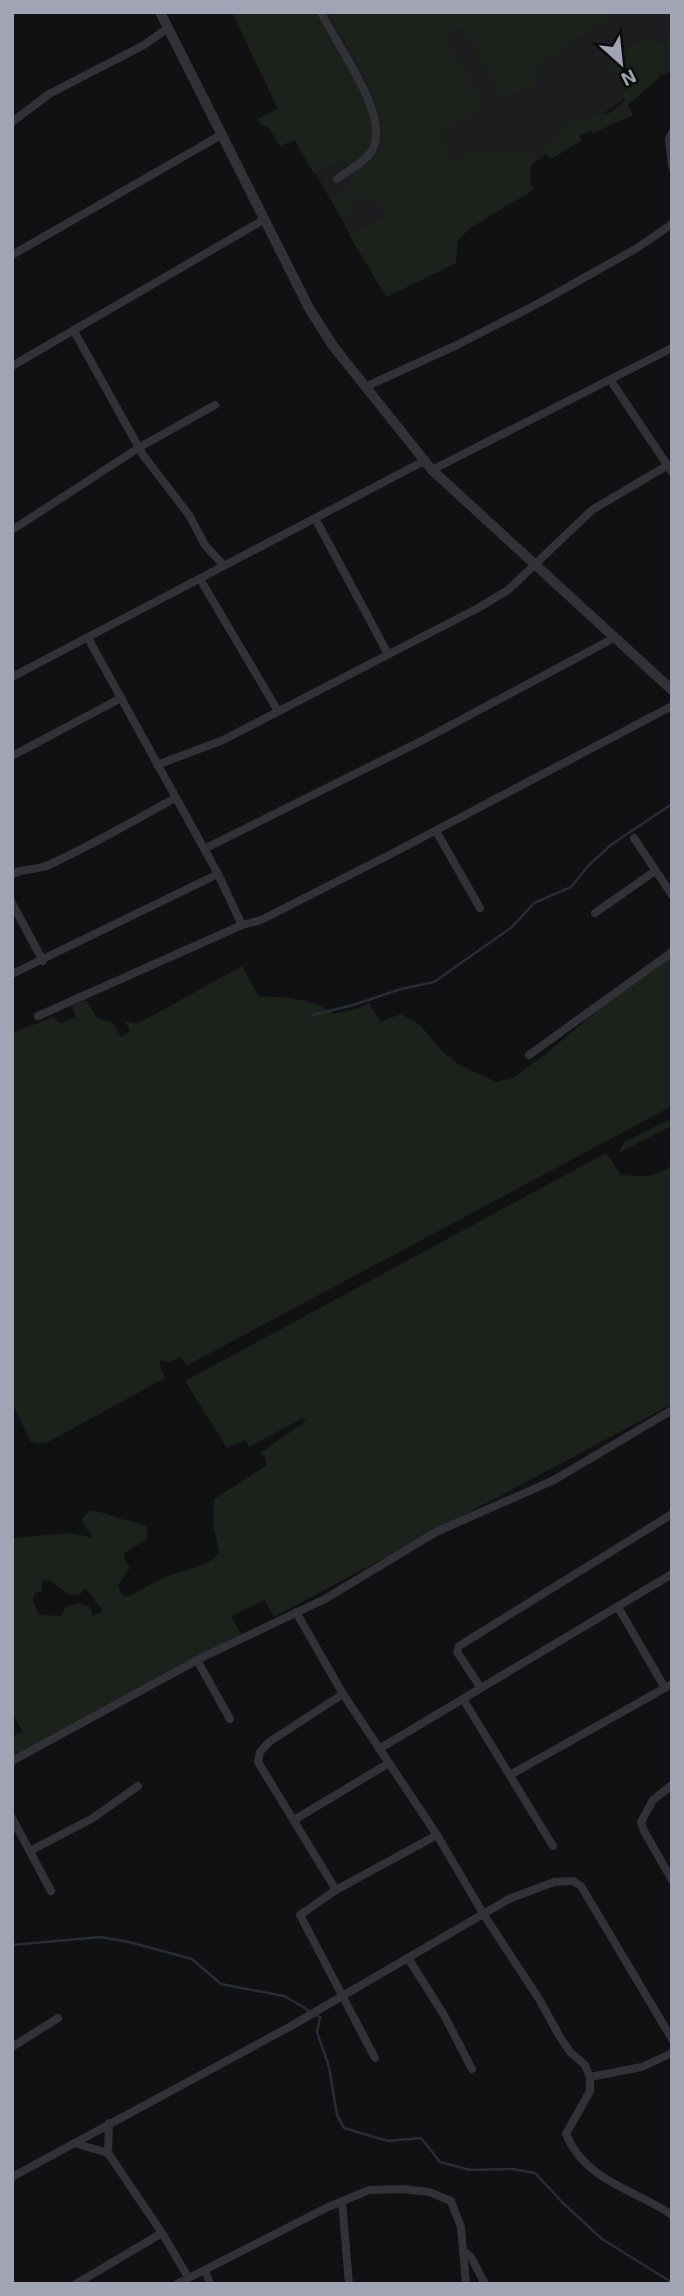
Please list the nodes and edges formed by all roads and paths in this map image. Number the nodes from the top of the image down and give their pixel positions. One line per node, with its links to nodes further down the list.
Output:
1 (160, 12): 3 (street)
2 (321, 12): 8 (street)
3 (168, 28): 4 (street); 6 (street)
4 (12, 122)
5 (672, 133): 7 (street)
6 (221, 135): 9 (street); 11 (street)
7 (672, 166)
8 (337, 179)
9 (265, 219): 12 (street); 16 (street)
10 (672, 224): 16 (street)
11 (12, 256)
12 (74, 331): 14 (street); 18 (street)
13 (672, 348): 15 (street)
14 (12, 366)
15 (611, 380): 20 (street); 21 (street)
16 (365, 387): 19 (street)
17 (215, 405): 18 (street)
18 (140, 447): 23 (street); 25 (street)
19 (424, 461): 21 (street); 22 (street)
20 (670, 468): 24 (street)
21 (432, 470): 24 (street)
22 (316, 518): 25 (street); 29 (street)
23 (12, 530)
24 (534, 565): 28 (street); 29 (street)
25 (224, 566): 26 (street)
26 (200, 579): 27 (street); 34 (street)
27 (88, 638): 30 (street); 32 (street)
28 (614, 638): 31 (street); 40 (street)
29 (388, 654): 34 (street)
30 (12, 677)
31 (672, 690)
32 (121, 698): 35 (street); 36 (street)
33 (672, 706): 38 (street)
34 (278, 710): 36 (street)
35 (12, 756)
36 (157, 765): 37 (street)
37 (175, 798): 40 (street); 42 (street)
38 (436, 831): 46 (street); 48 (street)
39 (634, 838): 41 (street)
40 (204, 849): 43 (street)
41 (655, 870): 44 (street); 47 (street)
42 (12, 874)
43 (218, 874): 48 (street); 50 (street)
44 (672, 895)
45 (12, 903): 50 (street)
46 (480, 908)
47 (596, 913)
48 (242, 925): 52 (street)
49 (672, 952): 53 (street)
50 (43, 961): 51 (street)
51 (12, 974)
52 (38, 1016)
53 (529, 1055)
54 (672, 1410): 58 (street)
55 (672, 1514): 61 (street)
56 (672, 1574): 57 (street)
57 (618, 1607): 60 (street); 61 (street)
58 (296, 1612): 59 (street); 62 (street)
59 (197, 1660): 64 (street); 66 (street)
60 (669, 1686): 68 (street)
61 (481, 1688): 63 (street)
62 (343, 1694): 65 (street); 72 (street)
63 (463, 1699): 65 (street); 68 (street)
64 (230, 1718)
65 (379, 1749): 67 (street)
66 (12, 1761)
67 (388, 1762): 72 (street); 73 (street)
68 (510, 1775): 74 (street)
69 (672, 1785): 76 (street)
70 (138, 1786): 75 (street)
71 (12, 1818): 75 (street)
72 (295, 1820): 77 (street)
73 (437, 1836): 77 (street); 79 (street)
74 (553, 1846)
75 (30, 1851): 78 (street)
76 (672, 1880)
77 (336, 1890): 81 (street)
78 (51, 1891)
79 (484, 1914): 80 (street); 83 (street); 88 (street)
80 (408, 1958): 81 (street); 87 (street)
81 (341, 1996): 86 (street); 89 (street)
82 (58, 2018): 84 (street)
83 (672, 2039)
84 (12, 2047)
85 (672, 2053): 88 (street)
86 (375, 2058)
87 (472, 2069)
88 (590, 2077): 94 (street)
89 (109, 2123): 90 (street); 91 (street)
90 (74, 2143): 91 (street); 92 (street)
91 (108, 2153): 95 (street)
92 (12, 2177)
93 (342, 2201): 96 (street); 97 (street); 102 (street)
94 (672, 2214)
95 (162, 2233): 98 (street); 99 (street)
96 (464, 2251): 103 (street); 104 (street)
97 (205, 2270): 98 (street); 101 (street)
98 (188, 2277): 100 (street)
99 (76, 2284)
100 (177, 2284)
101 (210, 2284)
102 (349, 2284)
103 (466, 2284)
104 (485, 2284)

